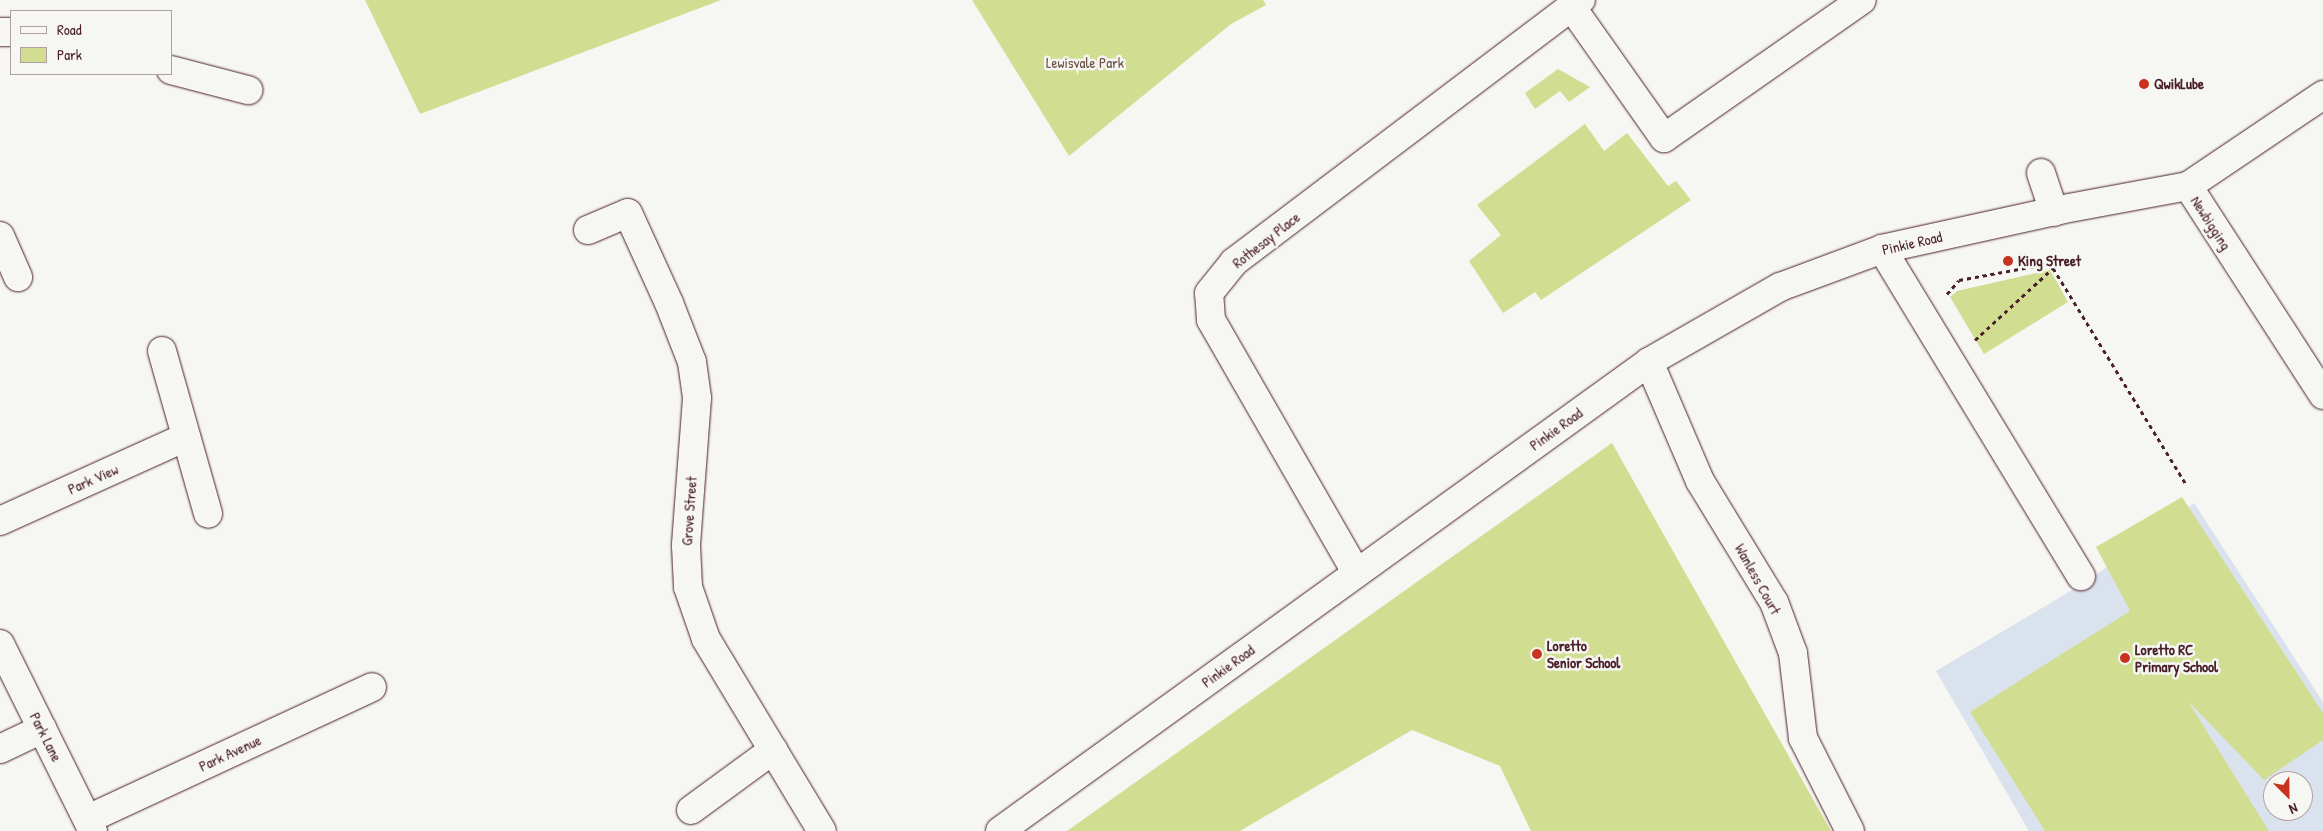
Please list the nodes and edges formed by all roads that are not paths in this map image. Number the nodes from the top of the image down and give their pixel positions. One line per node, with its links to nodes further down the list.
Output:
1 (1862, 0): 2 (street)
2 (1577, 4): 19 (street, Rothesay Place)
3 (172, 70): 4 (street)
4 (248, 90)
5 (2323, 95): 7 (street, Newbigging)
6 (2041, 173): 8 (street)
7 (2188, 186): 8 (street, Pinkie Road); 15 (street, Newbigging)
8 (2054, 212): 11 (street, Pinkie Road)
9 (588, 230): 25 (street, Grove Street)
10 (0, 236): 12 (street)
11 (1882, 249): 14 (street, Pinkie Road); 20 (street)
12 (18, 277)
13 (162, 351): 16 (street)
14 (1649, 362): 19 (street, Pinkie Road); 30 (street, Wanless Court)
15 (2323, 396)
16 (186, 437): 17 (street); 18 (street, Park View)
17 (208, 514)
18 (0, 522)
19 (1356, 572): 29 (street, Pinkie Road)
20 (2081, 576)
21 (0, 644): 23 (street, Park Lane)
22 (372, 687): 27 (street, Park Avenue)
23 (42, 729): 24 (street); 27 (street, Park Lane)
24 (0, 750)
25 (773, 750): 26 (street); 28 (street, Grove Street)
26 (691, 810)
27 (90, 825)
28 (822, 831)
29 (1000, 831)
30 (1850, 831)

